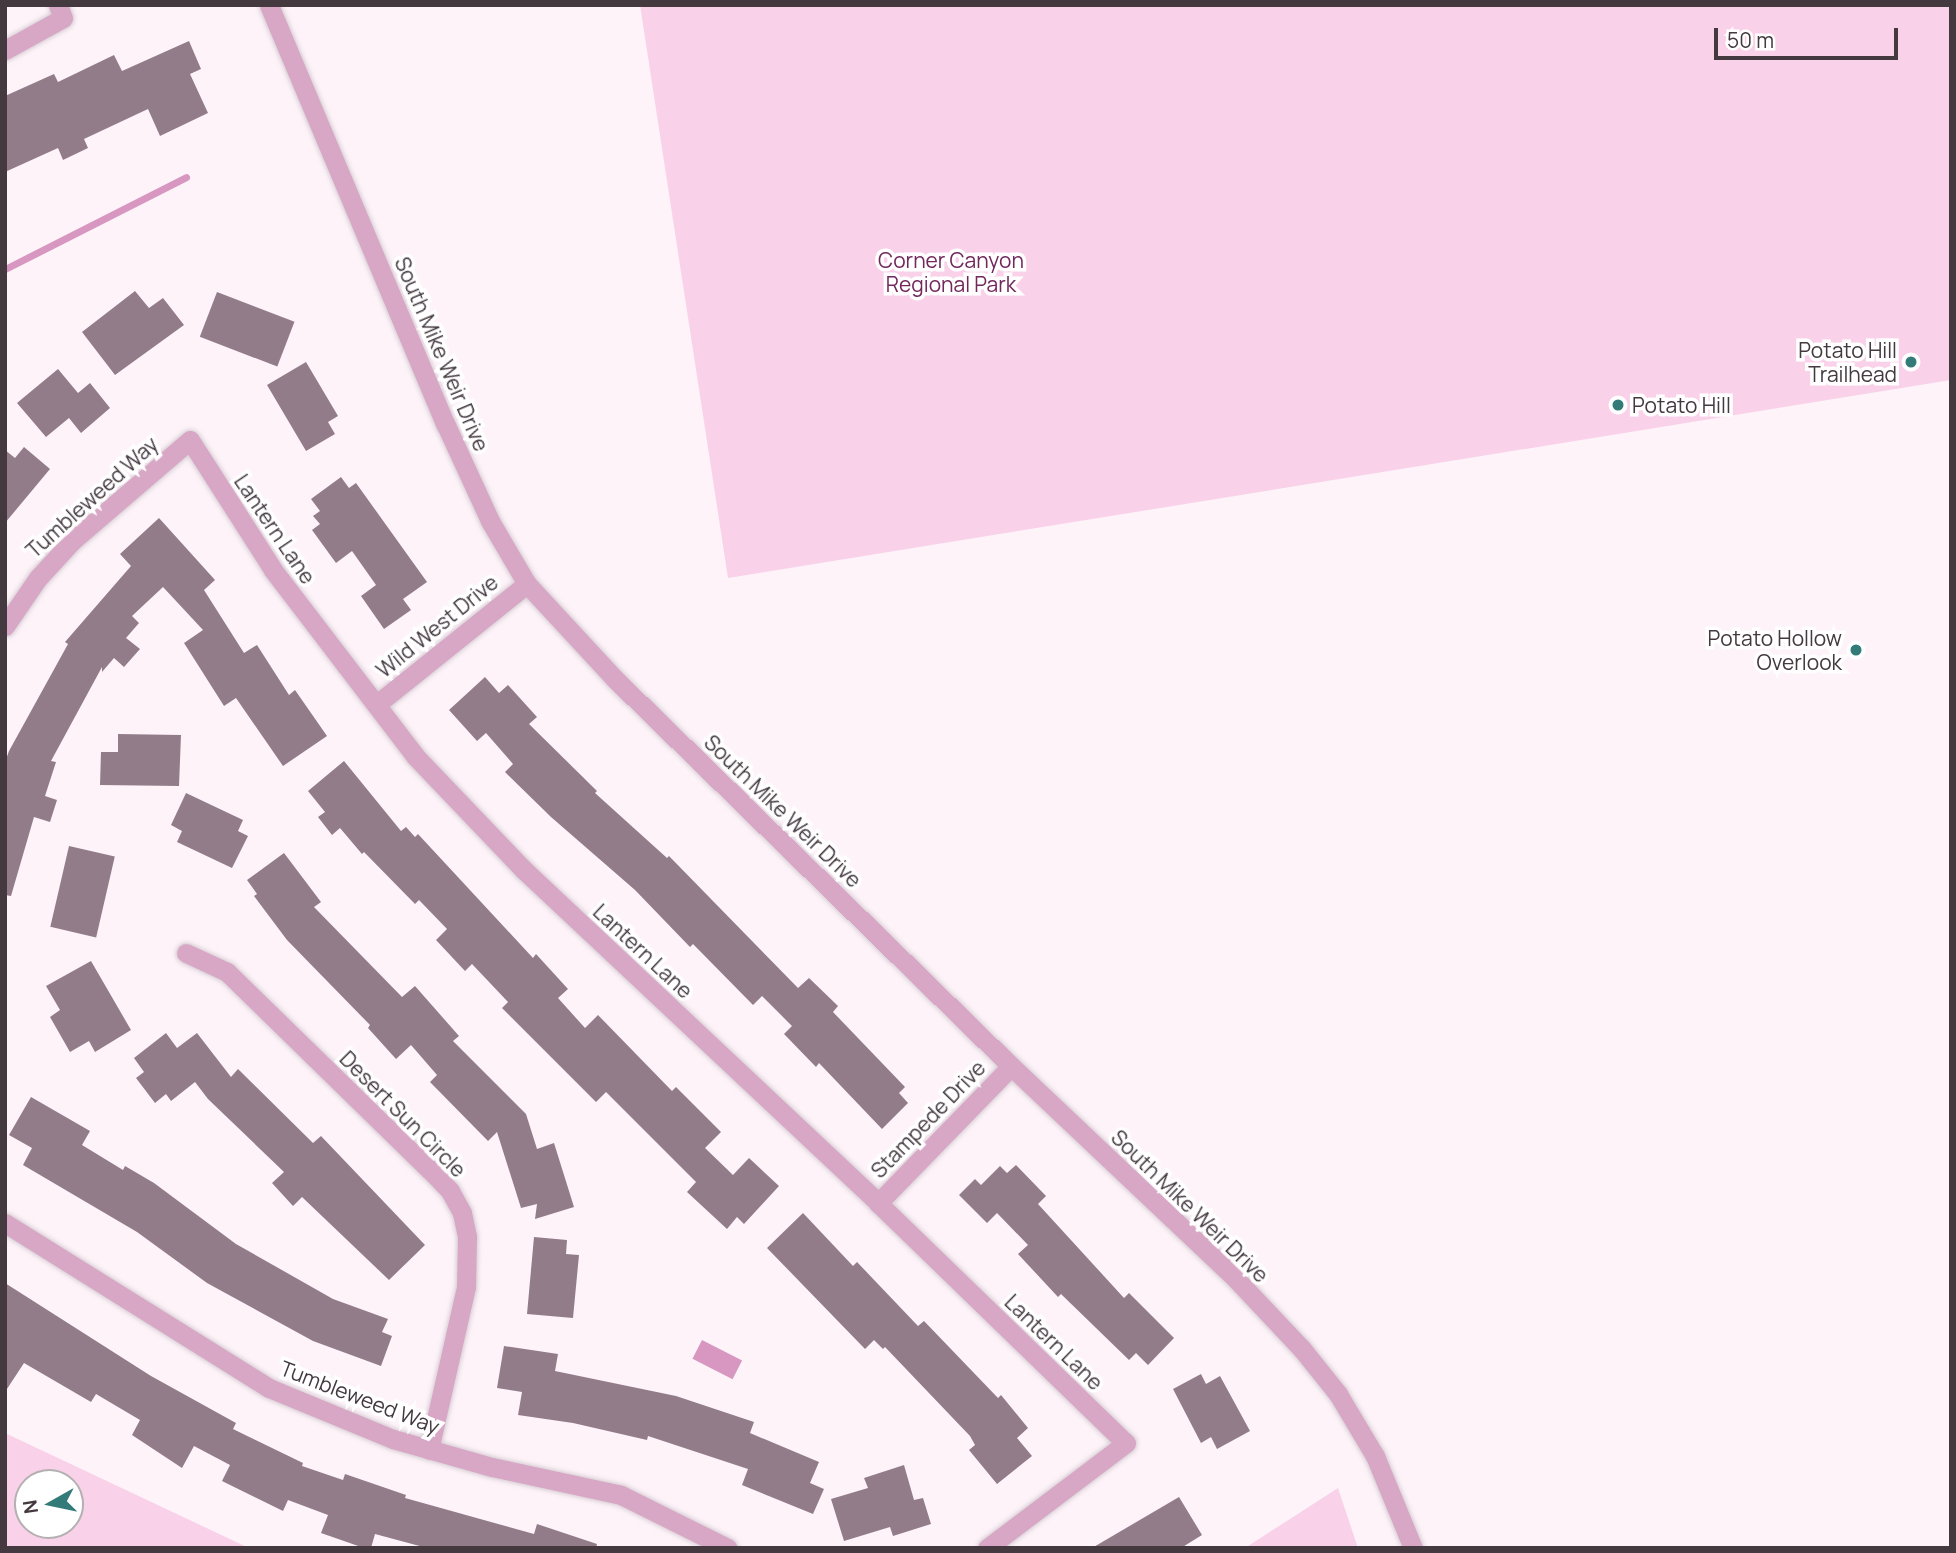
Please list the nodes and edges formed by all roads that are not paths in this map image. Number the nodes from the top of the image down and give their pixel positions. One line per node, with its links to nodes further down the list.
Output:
1 (269, 5): 5 (street, South Mike Weir Drive)
2 (60, 11): 3 (street)
3 (5, 50)
4 (190, 440): 6 (street, Tumbleweed Way); 7 (street, Lantern Lane)
5 (527, 584): 7 (street, Wild West Drive); 9 (street, South Mike Weir Drive)
6 (5, 626)
7 (377, 704): 10 (street, Lantern Lane)
8 (186, 953): 12 (street, Desert Sun Circle)
9 (1011, 1066): 10 (street, Stampede Drive); 15 (street, South Mike Weir Drive)
10 (878, 1203): 14 (street, Lantern Lane)
11 (5, 1223): 12 (street, Tumbleweed Way)
12 (429, 1450): 13 (street, Tumbleweed Way)
13 (728, 1548)
14 (987, 1548)
15 (1413, 1548)

